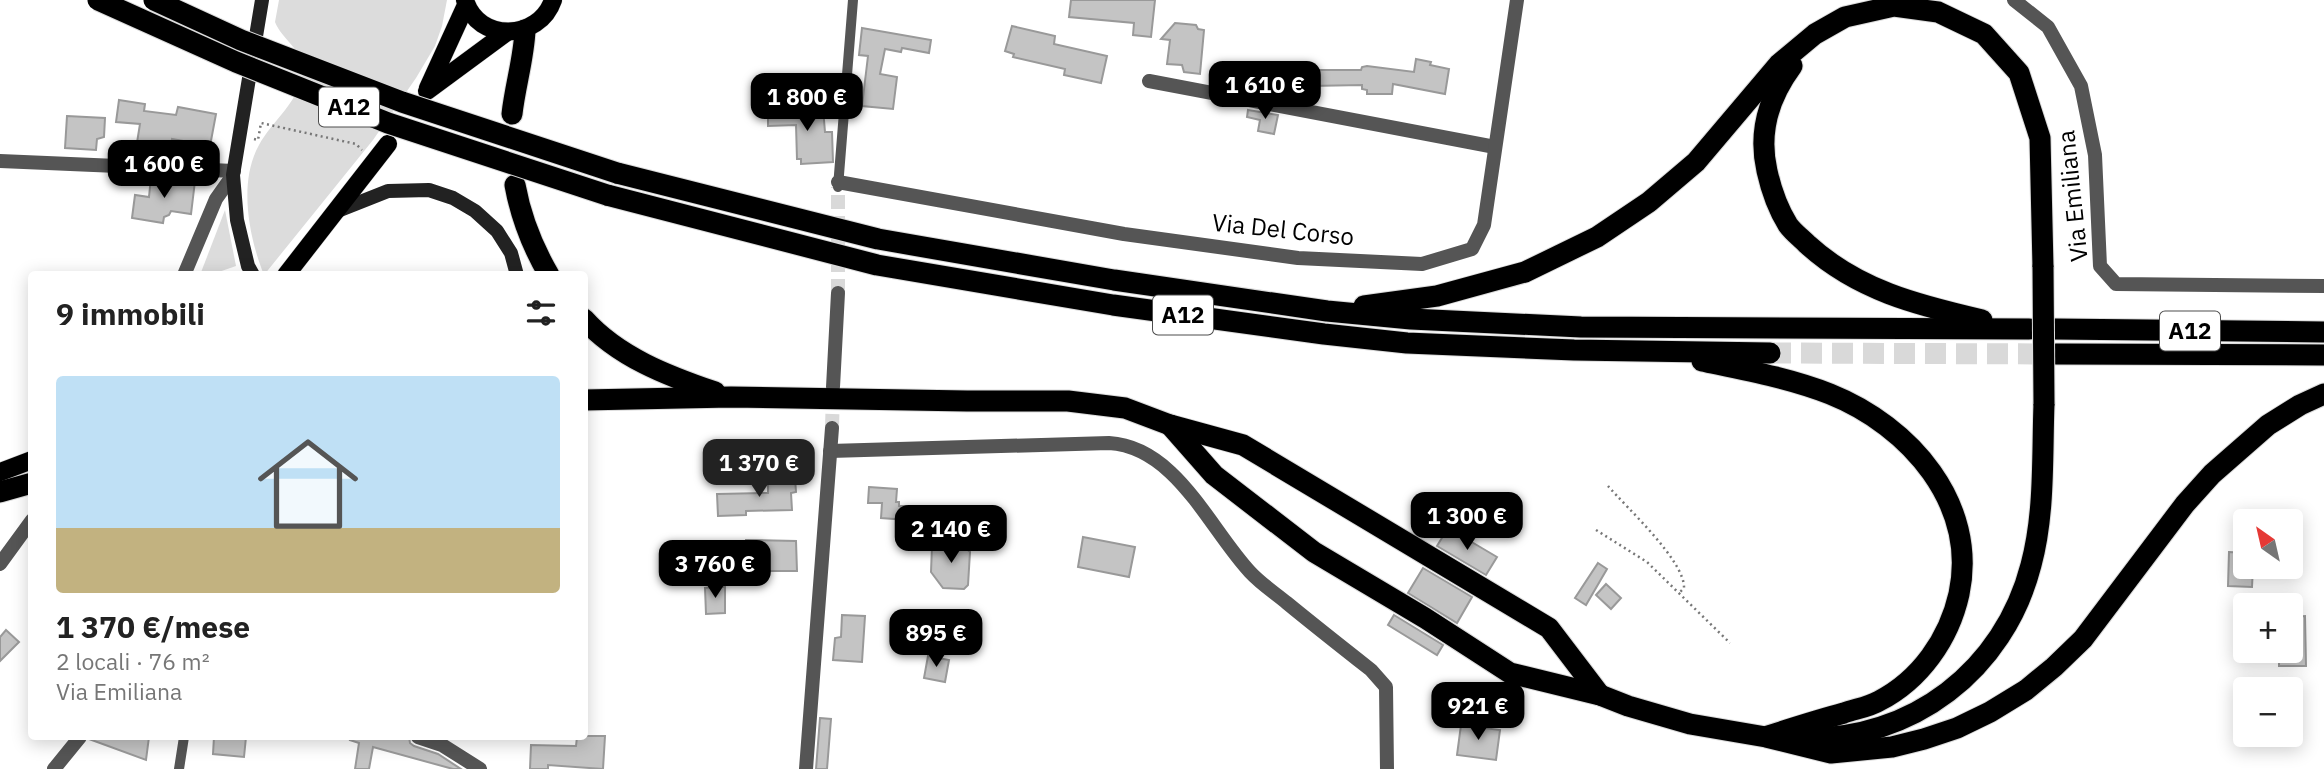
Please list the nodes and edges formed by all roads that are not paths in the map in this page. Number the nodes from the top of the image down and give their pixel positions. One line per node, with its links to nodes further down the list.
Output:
1 (98, 0): 31 (highway, A12 / A12, bridge)
2 (154, 0): 27 (highway, A12 / A12, bridge)
3 (262, 0): 16 (main road)
4 (553, 0): 9 (main road)
5 (853, 0): 17 (lane)
6 (1517, 0): 14 (street, Via Del Corso)
7 (2014, 0): 25 (street, Via Emiliana)
8 (465, 2): 9 (main road); 9 (main road)
9 (516, 31): 12 (highway)
10 (1815, 34): 27 (highway); 27 (highway, A12 / A12); 49 (highway, bridge)
11 (1149, 81): 14 (street)
12 (512, 114)
13 (388, 144): 19 (main road)
14 (1495, 147): 17 (street, Via Del Corso)
15 (0, 161): 16 (street)
16 (233, 173): 20 (street); 21 (main road)
17 (838, 184)
18 (515, 185): 24 (highway)
19 (333, 213): 22 (main road); 23 (main road)
20 (186, 271)
21 (251, 271)
22 (289, 271)
23 (516, 271)
24 (547, 271)
25 (2324, 286)
26 (838, 293): 35 (street)
27 (1327, 311)
28 (588, 322): 37 (highway)
29 (2056, 329): 30 (highway, A12 / A12)
30 (2324, 332)
31 (1658, 351): 32 (highway, A12 / A12); 49 (highway)
32 (1770, 352)
33 (2056, 354): 34 (highway, A12 / A12)
34 (2324, 355)
35 (833, 387)
36 (2324, 394): 49 (highway)
37 (731, 397): 38 (highway); 39 (highway)
38 (588, 400)
39 (1170, 425): 48 (highway); 48 (highway)
40 (832, 428): 41 (street)
41 (830, 451): 56 (street); 57 (street)
42 (28, 462): 43 (main road)
43 (0, 472)
44 (28, 484): 45 (highway)
45 (0, 492)
46 (28, 526): 47 (street)
47 (0, 564)
48 (1600, 695): 49 (highway)
49 (1766, 737)
50 (78, 740): 53 (street)
51 (184, 740): 54 (lane)
52 (427, 740): 55 (street)
53 (54, 769)
54 (179, 769)
55 (480, 769)
56 (806, 769)
57 (1387, 769)

